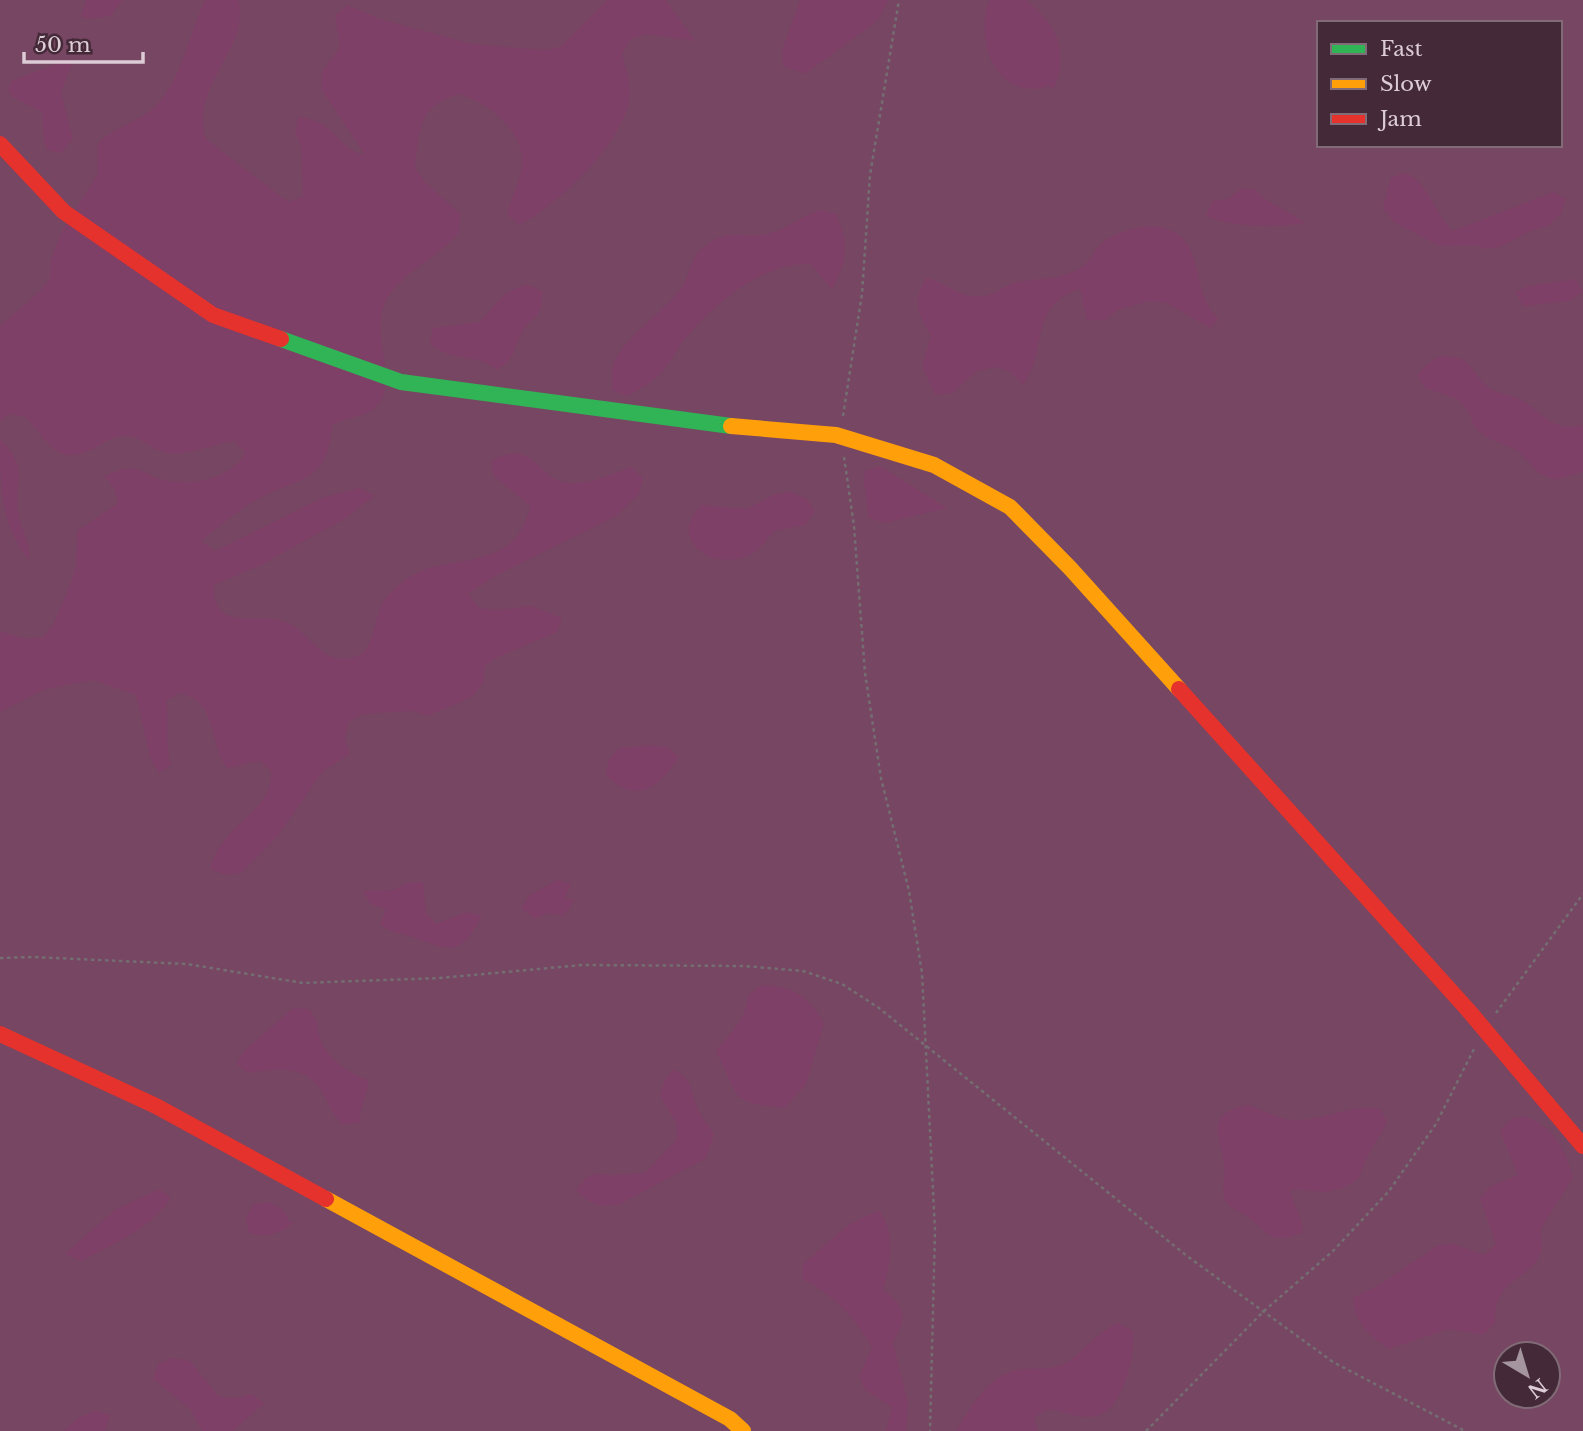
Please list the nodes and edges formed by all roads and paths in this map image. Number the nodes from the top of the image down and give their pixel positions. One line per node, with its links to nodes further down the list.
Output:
1 (899, 0): 3 (path)
2 (0, 144): 3 (street)
3 (841, 436): 6 (street); 8 (path)
4 (1583, 894): 6 (path)
5 (0, 958): 8 (path)
6 (1484, 1029): 9 (street); 10 (path)
7 (0, 1034): 11 (street)
8 (924, 1044): 10 (path); 12 (path)
9 (1583, 1146)
10 (1264, 1311): 13 (path); 14 (path)
11 (743, 1431)
12 (930, 1431)
13 (1146, 1431)
14 (1465, 1431)

